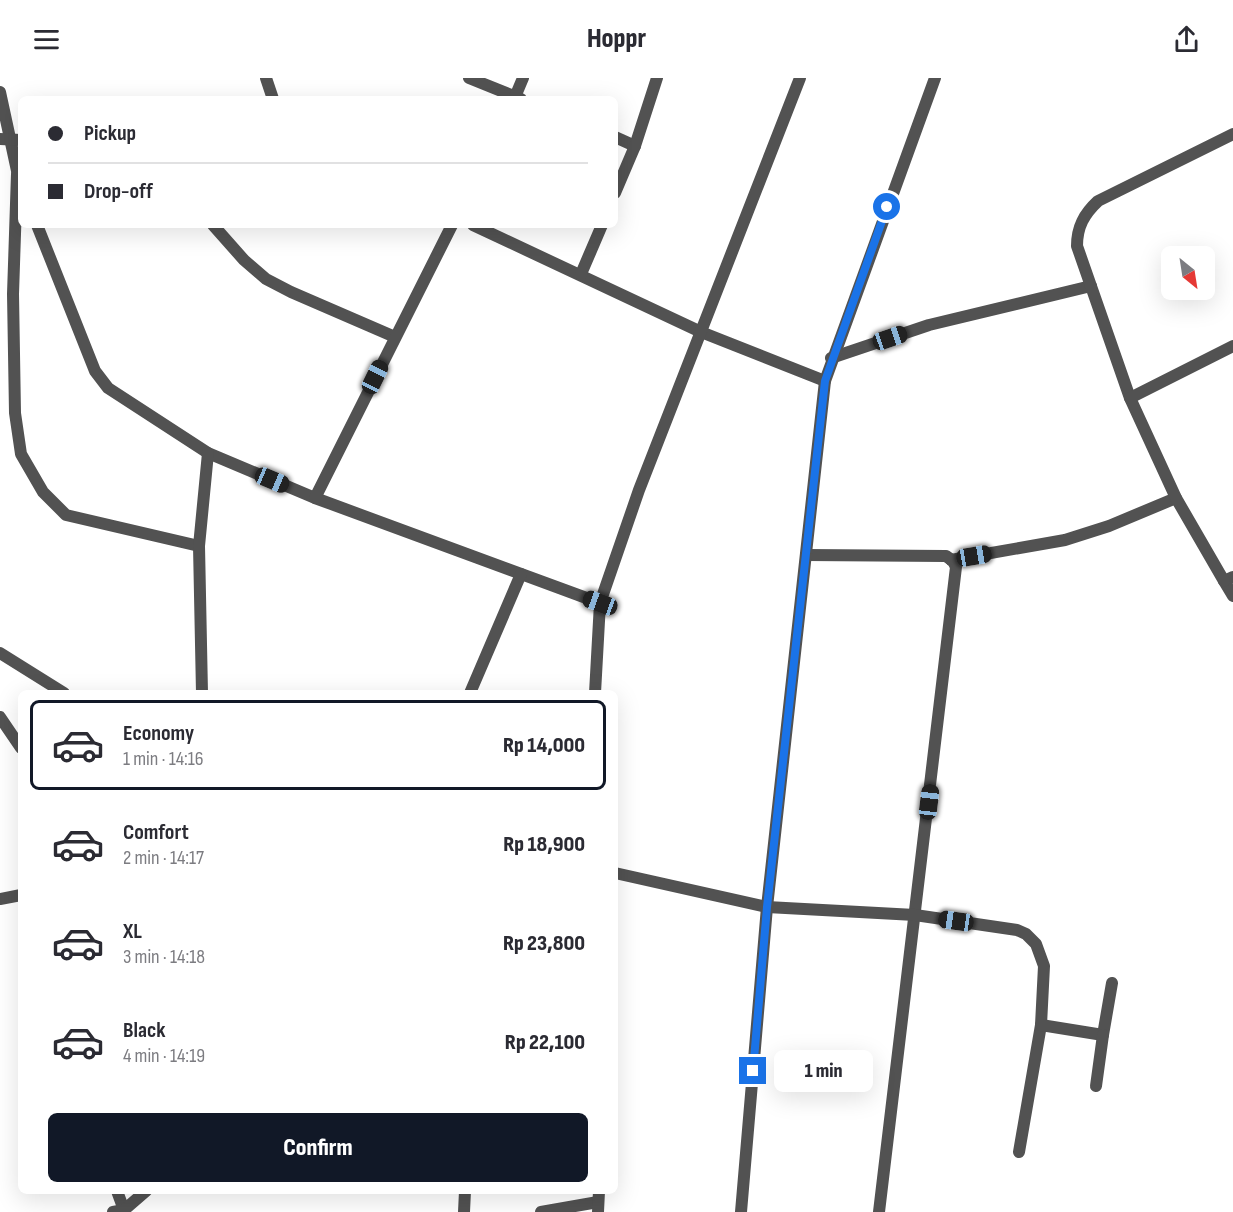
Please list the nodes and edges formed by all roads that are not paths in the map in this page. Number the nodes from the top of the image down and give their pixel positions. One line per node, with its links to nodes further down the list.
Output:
1 (266, 78): 8 (street)
2 (470, 78): 9 (street)
3 (524, 78): 10 (street)
4 (657, 78): 14 (street)
5 (800, 78): 25 (street)
6 (934, 78): 28 (street)
7 (0, 92): 13 (street)
8 (272, 96)
9 (513, 96)
10 (519, 96)
11 (1233, 134): 24 (street)
12 (618, 139): 14 (street)
13 (10, 140): 15 (street)
14 (635, 146): 16 (street)
15 (18, 175)
16 (618, 186)
17 (18, 200): 34 (street)
18 (38, 228): 31 (street)
19 (216, 228): 26 (street)
20 (450, 228): 26 (street)
21 (480, 228): 23 (street)
22 (601, 228): 23 (street)
23 (581, 274): 25 (street)
24 (1091, 286): 28 (street); 30 (street)
25 (701, 332): 29 (street); 40 (street)
26 (395, 337): 32 (street)
27 (1233, 346): 30 (street)
28 (831, 358): 29 (street)
29 (825, 381): 35 (street)
30 (1130, 398): 33 (street)
31 (208, 453): 32 (street); 34 (street)
32 (315, 498): 37 (street)
33 (1176, 498): 36 (street); 38 (street)
34 (199, 546): 43 (street)
35 (806, 555): 36 (street); 51 (street)
36 (951, 560): 52 (street)
37 (521, 574): 40 (street); 44 (street)
38 (1228, 579): 39 (street)
39 (1233, 596)
40 (600, 603): 45 (street)
41 (0, 654): 42 (street)
42 (59, 690)
43 (202, 690)
44 (471, 690)
45 (594, 690)
46 (0, 717): 47 (street)
47 (18, 744)
48 (618, 874): 51 (street)
49 (18, 896): 50 (street)
50 (0, 899)
51 (767, 907): 52 (street); 65 (street)
52 (915, 915): 54 (street); 66 (street)
53 (1112, 982): 55 (street)
54 (1041, 1025): 55 (street); 57 (street)
55 (1103, 1035): 56 (street)
56 (1096, 1086)
57 (1019, 1152)
58 (117, 1194): 62 (street)
59 (142, 1194): 62 (street)
60 (465, 1194): 63 (street)
61 (598, 1202): 64 (street)
62 (118, 1211)
63 (464, 1212)
64 (542, 1212)
65 (741, 1212)
66 (879, 1212)

